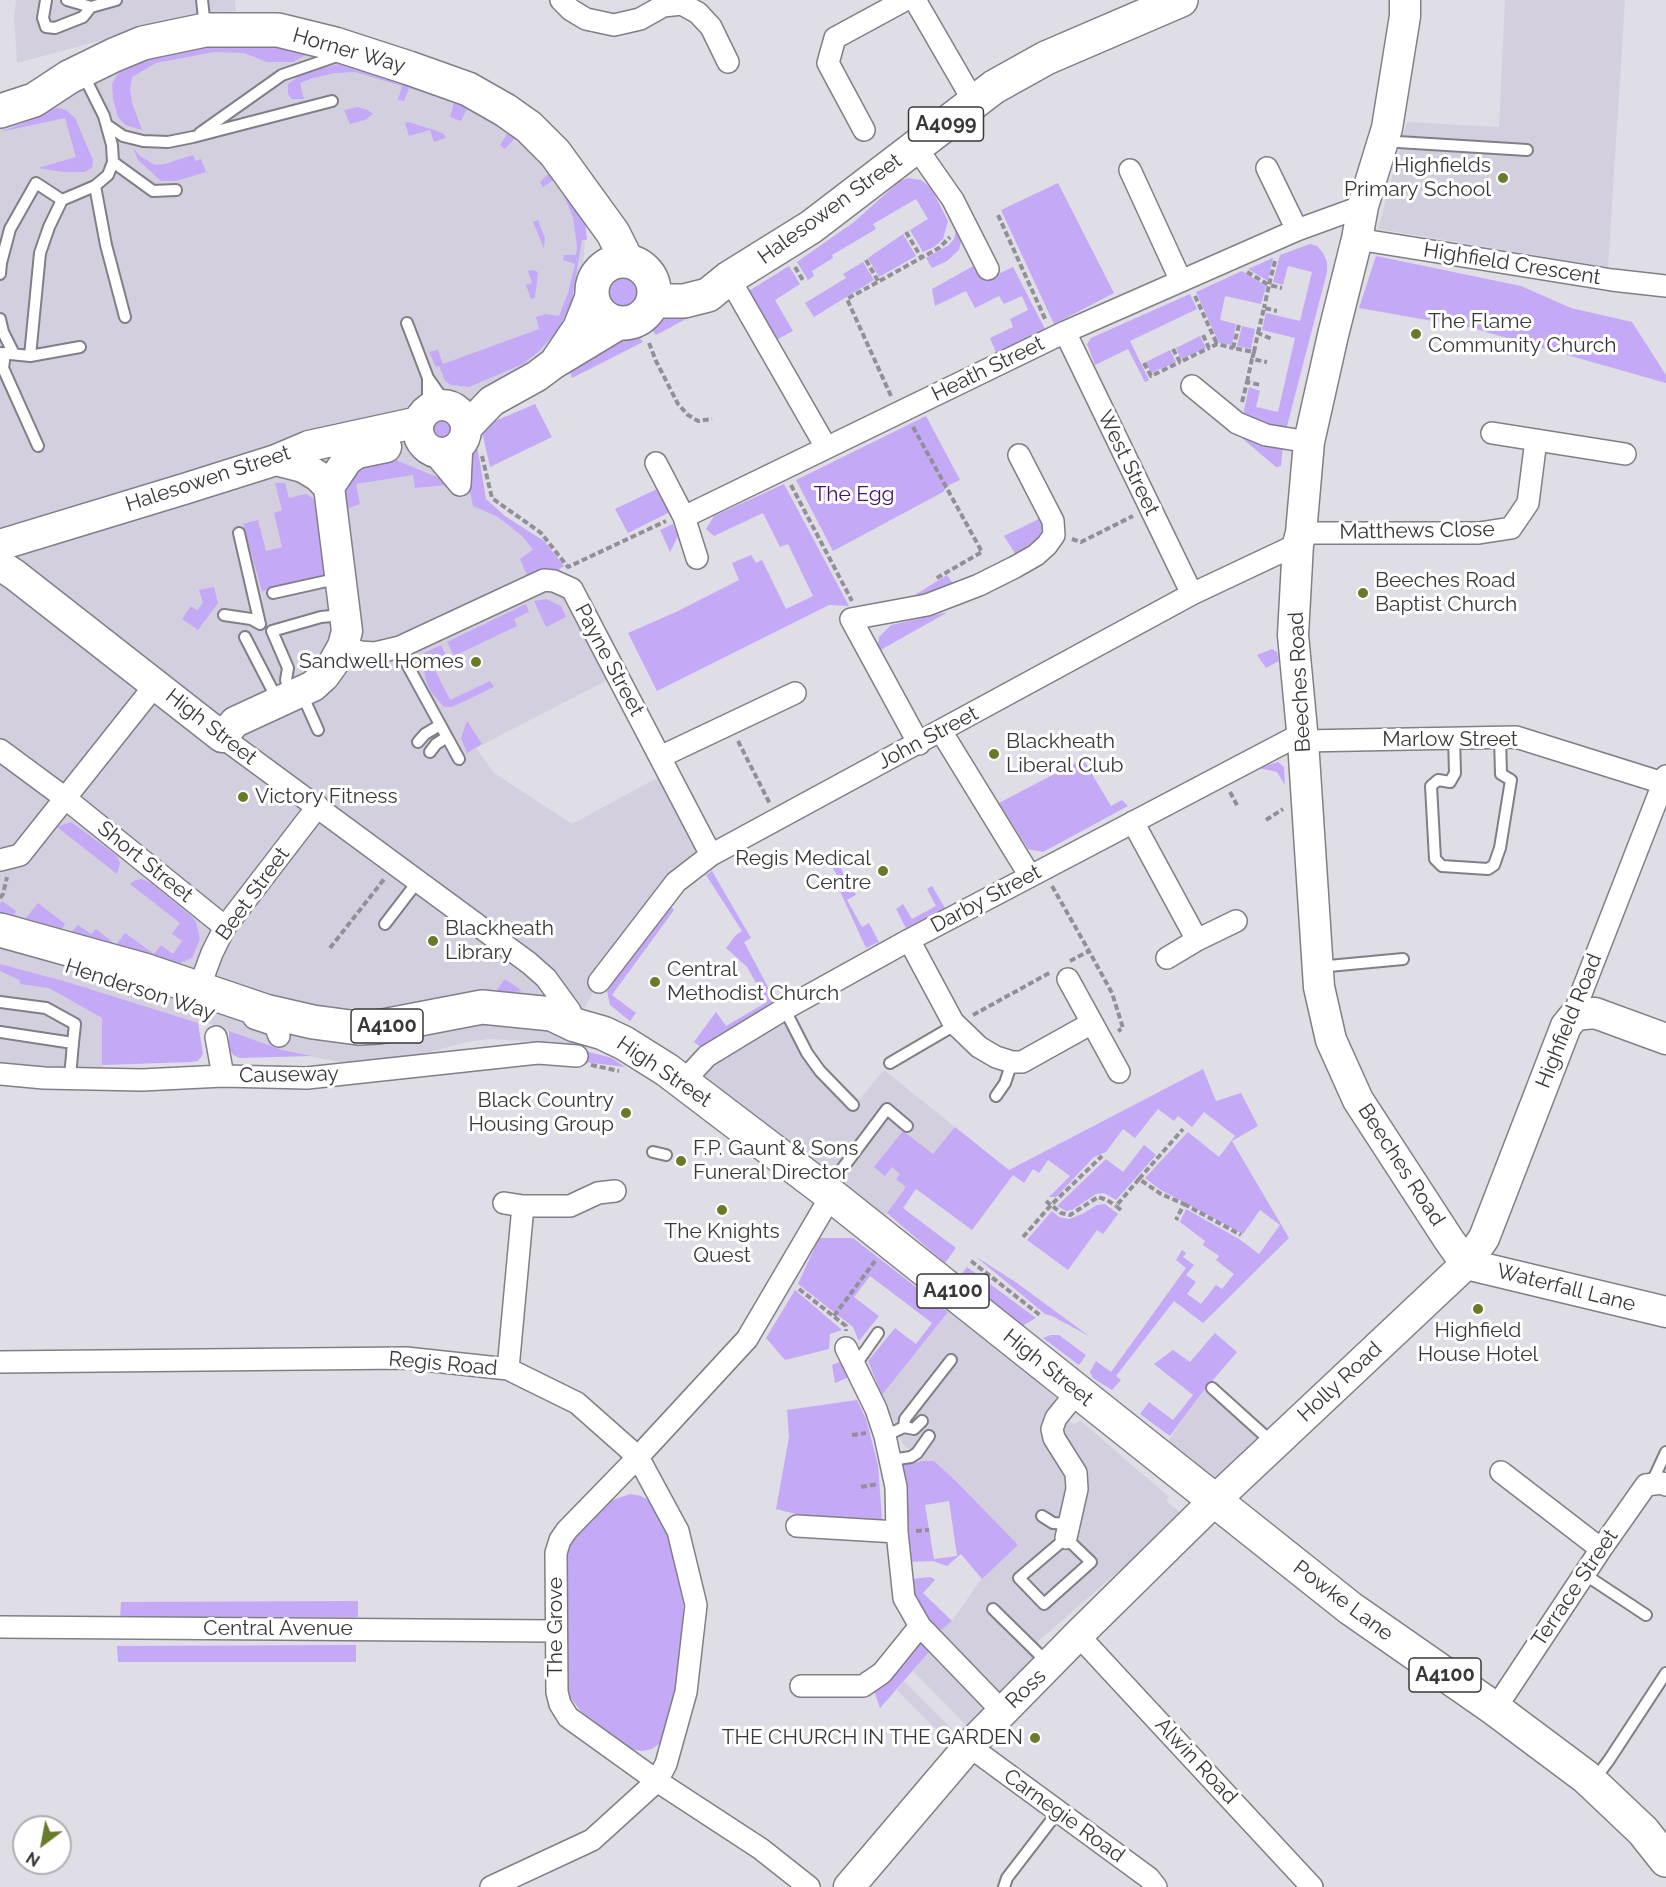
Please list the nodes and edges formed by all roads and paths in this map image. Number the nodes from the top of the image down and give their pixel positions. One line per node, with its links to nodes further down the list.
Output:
1 (46, 0): 9 (lane)
2 (68, 0): 9 (lane)
3 (116, 0): 9 (lane)
4 (561, 0): 12 (street)
5 (905, 0): 19 (street, Halesowen Street)
6 (915, 0): 16 (street)
7 (1180, 0): 16 (main road, Halesowen Street / A4099)
8 (1405, 0): 21 (street, Beeches Road)
9 (91, 7)
10 (204, 15): 11 (main road, Horner Way); 13 (main road, Horner Way)
11 (354, 51): 20 (lane); 41 (main road, Horner Way)
12 (728, 62)
13 (75, 74): 14 (main road, Horner Way); 17 (main road, Horner Way); 18 (lane)
14 (0, 89)
15 (332, 101): 20 (lane)
16 (974, 102): 22 (main road, Halesowen Street / A4099)
17 (0, 111)
18 (107, 125): 20 (lane); 24 (lane)
19 (864, 130)
20 (193, 137)
21 (1384, 139): 23 (lane); 30 (street, Beeches Road)
22 (916, 147): 39 (street); 43 (main road, Halesowen Street / A4099)
23 (1527, 150)
24 (113, 162): 27 (lane); 28 (lane)
25 (1267, 168): 33 (street)
26 (1130, 170): 44 (street)
27 (94, 186): 29 (lane); 52 (lane)
28 (176, 190)
29 (62, 200): 42 (lane); 69 (lane)
30 (1363, 206): 33 (street, Heath Street); 35 (street, Beeches Road)
31 (998, 215): 58 (path)
32 (950, 230): 37 (path)
33 (1297, 231): 36 (street, Heath Street)
34 (906, 232): 37 (path)
35 (1358, 239): 47 (street, Highfield Crescent); 85 (street, Beeches Road)
36 (1270, 242): 44 (street, Heath Street); 46 (path)
37 (921, 256): 45 (path)
38 (866, 260): 45 (path)
39 (988, 269)
40 (1245, 270): 46 (path)
41 (616, 272): 43 (main road, Halesowen Street / A4099); 49 (main road); 55 (main road); 74 (street)
42 (0, 274)
43 (729, 278): 49 (main road, Halesowen Street / A4099); 87 (street)
44 (1184, 280): 58 (street, Heath Street); 62 (path)
45 (878, 281): 79 (path)
46 (1269, 285): 48 (path); 50 (path)
47 (1666, 286)
48 (1282, 288)
49 (654, 301): 55 (main road)
50 (1264, 308): 51 (path); 57 (path)
51 (1277, 311)
52 (125, 317)
53 (0, 319): 68 (lane)
54 (407, 323): 75 (lane)
55 (621, 324): 74 (street)
56 (1239, 325): 65 (path)
57 (1258, 333): 60 (path); 67 (path)
58 (1059, 334): 79 (street, Heath Street); 95 (street, West Street)
59 (1203, 335): 64 (path)
60 (1272, 339)
61 (649, 343): 80 (path)
62 (1218, 344): 64 (path); 65 (path)
63 (80, 347): 69 (lane)
64 (1209, 348): 71 (path)
65 (1233, 348): 67 (path)
66 (1173, 349): 71 (path)
67 (1254, 352): 70 (path)
68 (6, 353): 69 (lane); 86 (lane)
69 (30, 356)
70 (1252, 359): 72 (path); 76 (path)
71 (1180, 362): 73 (path)
72 (1267, 362)
73 (1144, 363)
74 (553, 364): 82 (street)
75 (428, 378): 82 (lane); 82 (lane)
76 (1247, 382): 77 (path); 81 (path)
77 (1261, 385)
78 (1192, 386): 81 (street)
79 (904, 416): 87 (street, Heath Street); 101 (path)
80 (712, 419)
81 (1237, 423): 85 (street)
82 (440, 426): 90 (street, Halesowen Street); 94 (street)
83 (1492, 433): 84 (street)
84 (1536, 440): 88 (street); 99 (street, Matthews Close)
85 (1309, 442): 99 (street, Beeches Road)
86 (38, 446)
87 (826, 447): 93 (street, Heath Street)
88 (1625, 454)
89 (1019, 455): 98 (street)
90 (276, 460): 94 (street); 100 (street, Halesowen Street)
91 (483, 462): 96 (path)
92 (656, 463): 96 (street)
93 (782, 469): 96 (street, Heath Street); 107 (path)
94 (329, 487): 104 (street)
95 (1150, 507): 98 (path); 106 (street, West Street)
96 (677, 518): 102 (street)
97 (239, 532): 110 (lane)
98 (1054, 535): 128 (street)
99 (1299, 538): 106 (street, John Street); 124 (street, Beeches Road)
100 (0, 545)
101 (982, 552)
102 (697, 558)
103 (0, 565): 115 (street, High Street)
104 (341, 578): 105 (lane); 108 (street)
105 (273, 593)
106 (1192, 594): 121 (street, John Street)
107 (853, 604)
108 (346, 614): 111 (lane); 113 (street)
109 (225, 615): 110 (lane)
110 (260, 624): 111 (lane)
111 (272, 631): 117 (lane)
112 (245, 637): 117 (lane)
113 (343, 646): 114 (street, Payne Street); 117 (street)
114 (400, 647): 119 (lane); 131 (street, Payne Street)
115 (156, 684): 123 (street, High Street); 134 (street)
116 (795, 693): 118 (street)
117 (290, 696): 120 (lane); 123 (street)
118 (730, 724): 131 (street); 136 (path)
119 (440, 725): 122 (lane); 127 (lane)
120 (318, 730)
121 (940, 731): 128 (street, John Street); 141 (street)
122 (447, 736): 130 (lane); 132 (lane)
123 (222, 737): 135 (street, High Street)
124 (1302, 737): 126 (street, Marlow Street); 137 (street, Darby Street); 155 (street, Beeches Road)
125 (1500, 737): 126 (street, Marlow Street); 126 (lane); 133 (street, Marlow Street)
126 (1454, 738)
127 (418, 742)
128 (919, 744): 136 (street, John Street)
129 (0, 750): 134 (street, Short Street)
130 (430, 752)
131 (660, 757): 138 (street, Payne Street)
132 (459, 759)
133 (1665, 779): 161 (street, Highfield Road)
134 (65, 798): 139 (street); 146 (street, Short Street)
135 (318, 806): 140 (street, High Street); 146 (street, Beet Street)
136 (777, 819): 138 (street, John Street)
137 (1133, 822): 141 (street, Darby Street); 149 (street)
138 (711, 855): 157 (street, John Street)
139 (0, 860)
140 (396, 864): 142 (street, High Street); 151 (path)
141 (1030, 876): 148 (street, Darby Street)
142 (418, 881): 145 (lane); 168 (street, High Street)
143 (1051, 884): 152 (path)
144 (1236, 921): 149 (street)
145 (385, 924)
146 (225, 927): 158 (street, Beet Street)
147 (0, 930): 158 (main road, Henderson Way / A4100)
148 (909, 940): 160 (street, Darby Street); 163 (street)
149 (1197, 940): 153 (street)
150 (0, 945): 165 (main road, Henderson Way / A4100)
151 (330, 948)
152 (1089, 951)
153 (1167, 958)
154 (1403, 959): 155 (lane)
155 (1318, 967): 197 (street, Beeches Road)
156 (1068, 979): 162 (street)
157 (599, 982)
158 (199, 988): 165 (street, Henderson Way / A4100); 168 (main road, Henderson Way / A4100)
159 (0, 1002): 169 (lane)
160 (783, 1011): 176 (street, Darby Street); 178 (lane)
161 (1575, 1015): 167 (street); 197 (street, Highfield Road)
162 (1092, 1023): 170 (street); 172 (street)
163 (955, 1025): 170 (street); 171 (lane)
164 (0, 1032): 169 (lane)
165 (279, 1036): 168 (main road, Henderson Way / A4100)
166 (216, 1037): 174 (street)
167 (1666, 1040)
168 (576, 1041): 174 (street, Causeway); 176 (main road, High Street / A4100)
169 (73, 1043): 175 (lane)
170 (1011, 1062): 177 (lane)
171 (890, 1063)
172 (1119, 1072)
173 (0, 1074): 175 (street, Causeway)
174 (223, 1076): 175 (street, Causeway)
175 (69, 1077)
176 (686, 1087): 186 (main road, High Street / A4100)
177 (996, 1096)
178 (852, 1106)
179 (907, 1126): 186 (lane)
180 (1183, 1129): 184 (path)
181 (653, 1152): 182 (lane)
182 (666, 1155)
183 (1102, 1156): 189 (path)
184 (1139, 1179): 188 (path); 190 (path)
185 (615, 1191): 206 (street)
186 (829, 1193): 208 (main road, High Street / A4100); 216 (street)
187 (1046, 1201): 189 (path)
188 (1184, 1204): 192 (path); 193 (path)
189 (1051, 1205): 190 (path); 194 (path)
190 (1116, 1206): 191 (path)
191 (1121, 1210)
192 (1176, 1220)
193 (1242, 1235)
194 (1023, 1237)
195 (877, 1258): 200 (path)
196 (971, 1261): 201 (path)
197 (1466, 1264): 199 (street, Waterfall Lane); 214 (street, Holly Road)
198 (791, 1283): 200 (path)
199 (1666, 1312)
200 (834, 1316): 203 (path)
201 (1041, 1316)
202 (878, 1333): 203 (lane)
203 (850, 1357): 210 (street)
204 (951, 1360): 210 (lane)
205 (0, 1362): 206 (street, Regis Road)
206 (508, 1369): 216 (street, Regis Road)
207 (1212, 1388): 214 (lane)
208 (1077, 1392): 220 (main road, High Street / A4100); 223 (street)
209 (922, 1422): 210 (lane)
210 (895, 1431): 217 (street)
211 (862, 1434): 212 (path)
212 (852, 1436)
213 (929, 1436): 217 (lane)
214 (1274, 1444): 220 (street, Holly Road)
215 (1666, 1452): 219 (lane)
216 (638, 1457): 231 (street, The Grove); 239 (street)
217 (891, 1460): 224 (street)
218 (1501, 1472): 225 (street)
219 (1659, 1485): 225 (street, Terrace Street)
220 (1214, 1501): 232 (street, Ross); 236 (main road, Powke Lane / A4100)
221 (1042, 1516): 223 (lane)
222 (797, 1526): 224 (street)
223 (1067, 1531): 223 (lane)
224 (897, 1532): 229 (street)
225 (1601, 1549): 226 (street, Terrace Street)
226 (1584, 1574): 228 (lane); 236 (street, Terrace Street)
227 (993, 1609): 233 (lane)
228 (1646, 1615)
229 (920, 1626): 235 (street); 237 (street)
230 (0, 1627): 231 (street, Central Avenue)
231 (556, 1631): 239 (street, The Grove)
232 (1078, 1635): 233 (street, Ross); 248 (street, Alwin Road)
233 (1050, 1665): 237 (street, Ross)
234 (1666, 1672): 240 (lane)
235 (801, 1686)
236 (1495, 1709): 240 (main road, Powke Lane / A4100)
237 (1002, 1712): 238 (street, Ross)
238 (969, 1746): 241 (street, Carnegie Road); 245 (street, Ross)
239 (657, 1781): 243 (street); 244 (street, The Grove)
240 (1592, 1782): 242 (main road, Powke Lane / A4100)
241 (1058, 1813): 246 (lane); 247 (street, Carnegie Road)
242 (1666, 1860)
243 (490, 1887)
244 (809, 1887)
245 (849, 1887)
246 (1004, 1887)
247 (1156, 1887)
248 (1312, 1887)

